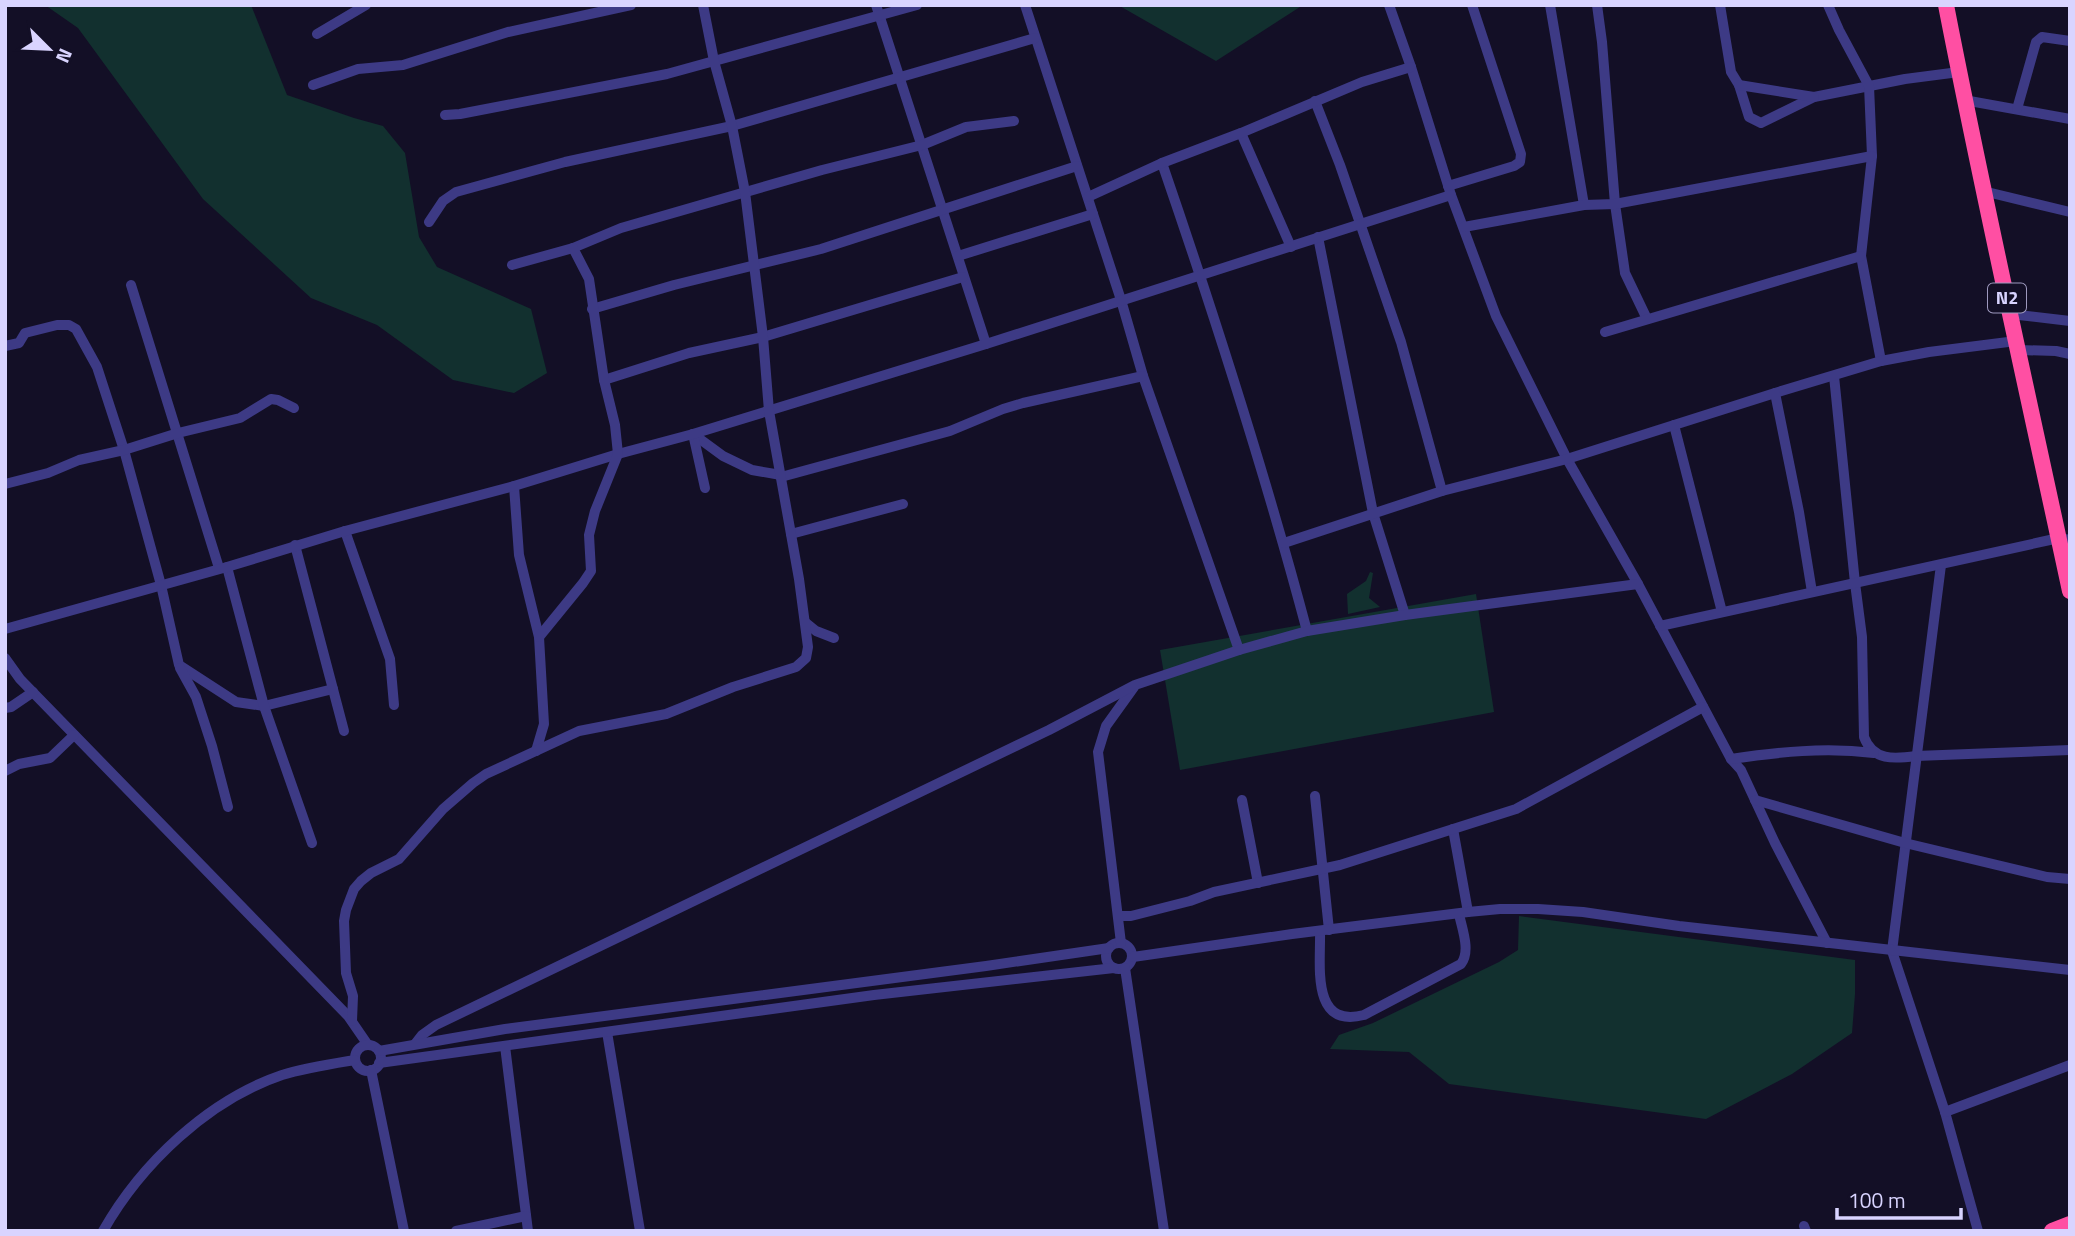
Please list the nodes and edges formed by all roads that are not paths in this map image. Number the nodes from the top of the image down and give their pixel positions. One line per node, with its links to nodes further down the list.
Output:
1 (366, 5): 14 (street)
2 (631, 5): 21 (street)
3 (703, 5): 17 (street)
4 (917, 5): 13 (street)
5 (1025, 5): 15 (street)
6 (1389, 5): 18 (street)
7 (1472, 5): 37 (street)
8 (1550, 5): 42 (street)
9 (1597, 5): 41 (street)
10 (1720, 5): 22 (street)
11 (1828, 5): 23 (street)
12 (1946, 5): 19 (highway, N2)
13 (878, 11): 17 (street); 20 (street)
14 (317, 34)
15 (1035, 38): 20 (street); 36 (street)
16 (2070, 41): 27 (street)
17 (714, 61): 28 (street); 31 (street)
18 (1411, 67): 26 (street); 37 (street)
19 (1959, 72): 23 (street); 25 (highway, N2)
20 (899, 78): 31 (street); 33 (street)
21 (313, 85)
22 (1739, 85): 24 (street); 24 (street)
23 (1869, 86): 24 (street); 34 (street)
24 (1814, 97)
25 (1964, 100): 27 (street); 38 (highway, N2)
26 (1315, 101): 32 (street); 47 (street)
27 (2017, 109): 29 (street)
28 (445, 115)
29 (2070, 118)
30 (1014, 121): 33 (street)
31 (732, 126): 39 (street); 46 (street)
32 (1241, 133): 35 (street); 50 (street)
33 (922, 145): 39 (street); 43 (street)
34 (1872, 156): 41 (street); 53 (street)
35 (1162, 163): 40 (street); 56 (street)
36 (1077, 166): 40 (street); 43 (street)
37 (1450, 190): 47 (street); 48 (street)
38 (1983, 191): 44 (street); 61 (highway, N2)
39 (745, 192): 51 (street); 55 (street)
40 (1088, 197): 45 (street)
41 (1615, 204): 42 (street); 62 (street)
42 (1584, 205): 48 (street)
43 (944, 209): 52 (street); 55 (street)
44 (2070, 212)
45 (1093, 214): 52 (street); 59 (street)
46 (429, 222)
47 (1360, 224): 49 (street); 87 (street)
48 (1464, 227): 82 (street)
49 (1318, 237): 50 (street); 89 (street)
50 (1291, 247): 56 (street)
51 (573, 248): 54 (street); 60 (street)
52 (958, 256): 57 (street)
53 (1861, 256): 62 (street); 70 (street)
54 (512, 265)
55 (755, 265): 60 (street); 65 (street)
56 (1201, 275): 59 (street); 93 (street)
57 (963, 277): 65 (street); 66 (street)
58 (131, 285): 78 (street)
59 (1121, 300): 66 (street); 71 (street)
60 (592, 309): 73 (street)
61 (2010, 314): 63 (street); 68 (highway, N2)
62 (1647, 319): 64 (street)
63 (2070, 321)
64 (1605, 332)
65 (763, 337): 73 (street); 76 (street)
66 (986, 344): 76 (street)
67 (5, 346): 80 (street)
68 (2018, 346): 69 (street); 70 (street); 92 (highway, N2)
69 (2070, 354)
70 (1881, 361): 72 (street)
71 (1143, 376): 83 (street); 110 (street)
72 (1834, 376): 74 (street); 97 (street)
73 (604, 380): 81 (street)
74 (1774, 393): 77 (street); 101 (street)
75 (294, 408): 78 (street)
76 (769, 411): 79 (street); 83 (street)
77 (1674, 425): 82 (street); 102 (street)
78 (178, 433): 80 (street); 96 (street)
79 (693, 435): 81 (street); 83 (street); 86 (street)
80 (124, 450): 84 (street); 98 (street)
81 (618, 454): 85 (street); 108 (street)
82 (1567, 459): 87 (street); 99 (street)
83 (781, 476): 91 (street)
84 (5, 484)
85 (514, 486): 90 (street); 108 (street)
86 (705, 488)
87 (1442, 491): 89 (street)
88 (902, 503): 91 (street)
89 (1373, 513): 93 (street); 103 (street)
90 (345, 531): 94 (street); 116 (street)
91 (791, 534): 104 (street)
92 (2064, 539): 95 (street); 100 (highway, N2)
93 (1284, 543): 107 (street)
94 (295, 545): 96 (street); 114 (street)
95 (1941, 565): 97 (street); 125 (street)
96 (223, 567): 98 (street); 117 (street)
97 (1855, 583): 101 (street); 124 (street)
98 (161, 584): 106 (street); 112 (street)
99 (1638, 584): 103 (street); 105 (street)
100 (2070, 590)
101 (1812, 592): 102 (street)
102 (1722, 612): 105 (street)
103 (1405, 615): 107 (street)
104 (805, 622): 109 (street); 123 (street)
105 (1660, 626): 118 (street)
106 (5, 629)
107 (1307, 631): 110 (street)
108 (539, 637): 123 (street)
109 (834, 638)
110 (1239, 650): 113 (street)
111 (5, 657): 115 (street)
112 (179, 665): 117 (street); 131 (street)
113 (1135, 685): 139 (street); 150 (street)
114 (333, 689): 117 (street); 120 (street)
115 (33, 692): 119 (street); 121 (street)
116 (398, 703)
117 (264, 706): 133 (street)
118 (1703, 707): 126 (street); 132 (street)
119 (5, 708)
120 (344, 731)
121 (74, 735): 127 (street); 148 (street)
122 (2070, 750): 125 (street)
123 (536, 751): 148 (street)
124 (1874, 753): 125 (street); 126 (street)
125 (1916, 756): 134 (street)
126 (1731, 759): 130 (street)
127 (5, 771)
128 (1315, 796): 135 (street)
129 (1242, 800): 137 (street)
130 (1755, 800): 134 (street); 142 (street)
131 (228, 807)
132 (1453, 829): 135 (street); 138 (street)
133 (312, 843)
134 (1905, 843): 136 (street); 144 (street)
135 (1322, 869): 137 (street); 140 (street)
136 (2070, 879)
137 (1258, 883): 139 (street)
138 (1463, 913): 140 (street); 140 (street); 142 (street)
139 (1118, 916): 141 (street)
140 (1325, 930): 145 (street)
141 (1121, 943): 143 (street); 145 (street)
142 (1827, 943): 144 (street)
143 (1109, 948): 146 (street); 150 (street)
144 (1892, 951): 147 (street); 157 (street)
145 (1133, 957): 146 (street)
146 (1119, 968): 149 (street); 165 (street)
147 (2070, 970)
148 (352, 1021): 151 (street)
149 (607, 1032): 152 (street); 164 (street)
150 (415, 1044): 153 (street)
151 (368, 1045): 153 (street); 154 (street)
152 (505, 1046): 156 (street); 158 (street)
153 (379, 1051): 156 (street)
154 (355, 1060): 156 (street); 160 (street)
155 (2070, 1065): 157 (street)
156 (375, 1067): 161 (street)
157 (1945, 1112): 166 (street)
158 (526, 1216): 162 (street); 163 (street)
159 (2070, 1224): 167 (highway)
160 (103, 1231)
161 (404, 1231)
162 (456, 1231)
163 (528, 1231)
164 (640, 1231)
165 (1164, 1231)
166 (1978, 1231)
167 (2052, 1231)

